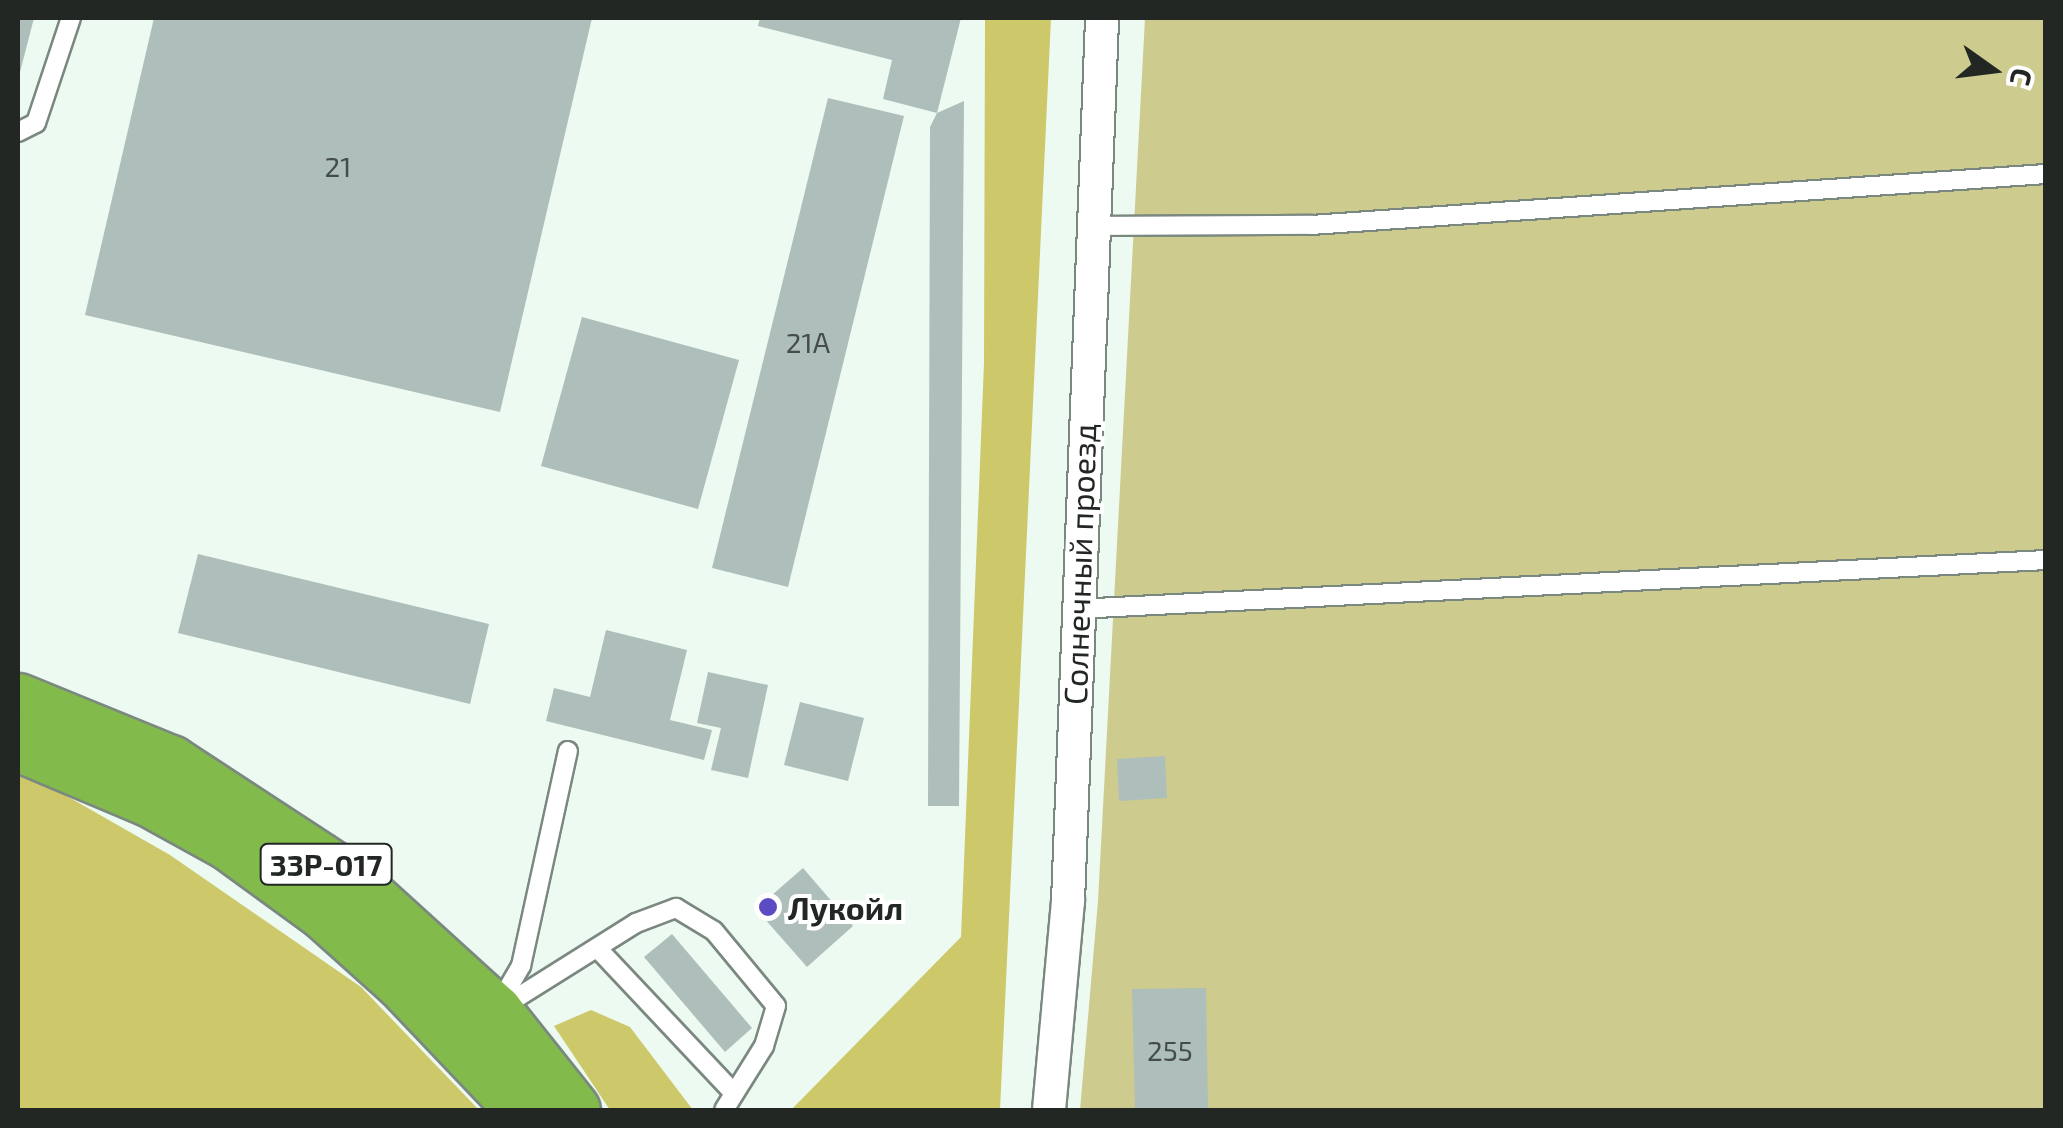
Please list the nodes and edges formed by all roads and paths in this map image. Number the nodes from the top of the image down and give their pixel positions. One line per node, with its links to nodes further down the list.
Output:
1 (72, 18): 3 (lane)
2 (1102, 18): 5 (street, Солнечный проезд)
3 (18, 132)
4 (2046, 174): 5 (lane)
5 (1095, 226): 7 (street, Солнечный проезд)
6 (2046, 560): 7 (lane)
7 (1076, 609): 17 (street, Солнечный проезд)
8 (18, 701): 12 (highway, 33Р-017)
9 (18, 743): 14 (highway, 33Р-017)
10 (568, 751): 12 (lane)
11 (599, 950): 12 (lane); 13 (lane); 13 (lane)
12 (494, 1012): 15 (highway, 33Р-017)
13 (733, 1092): 16 (lane)
14 (525, 1110)
15 (572, 1110)
16 (724, 1110)
17 (1049, 1110)

